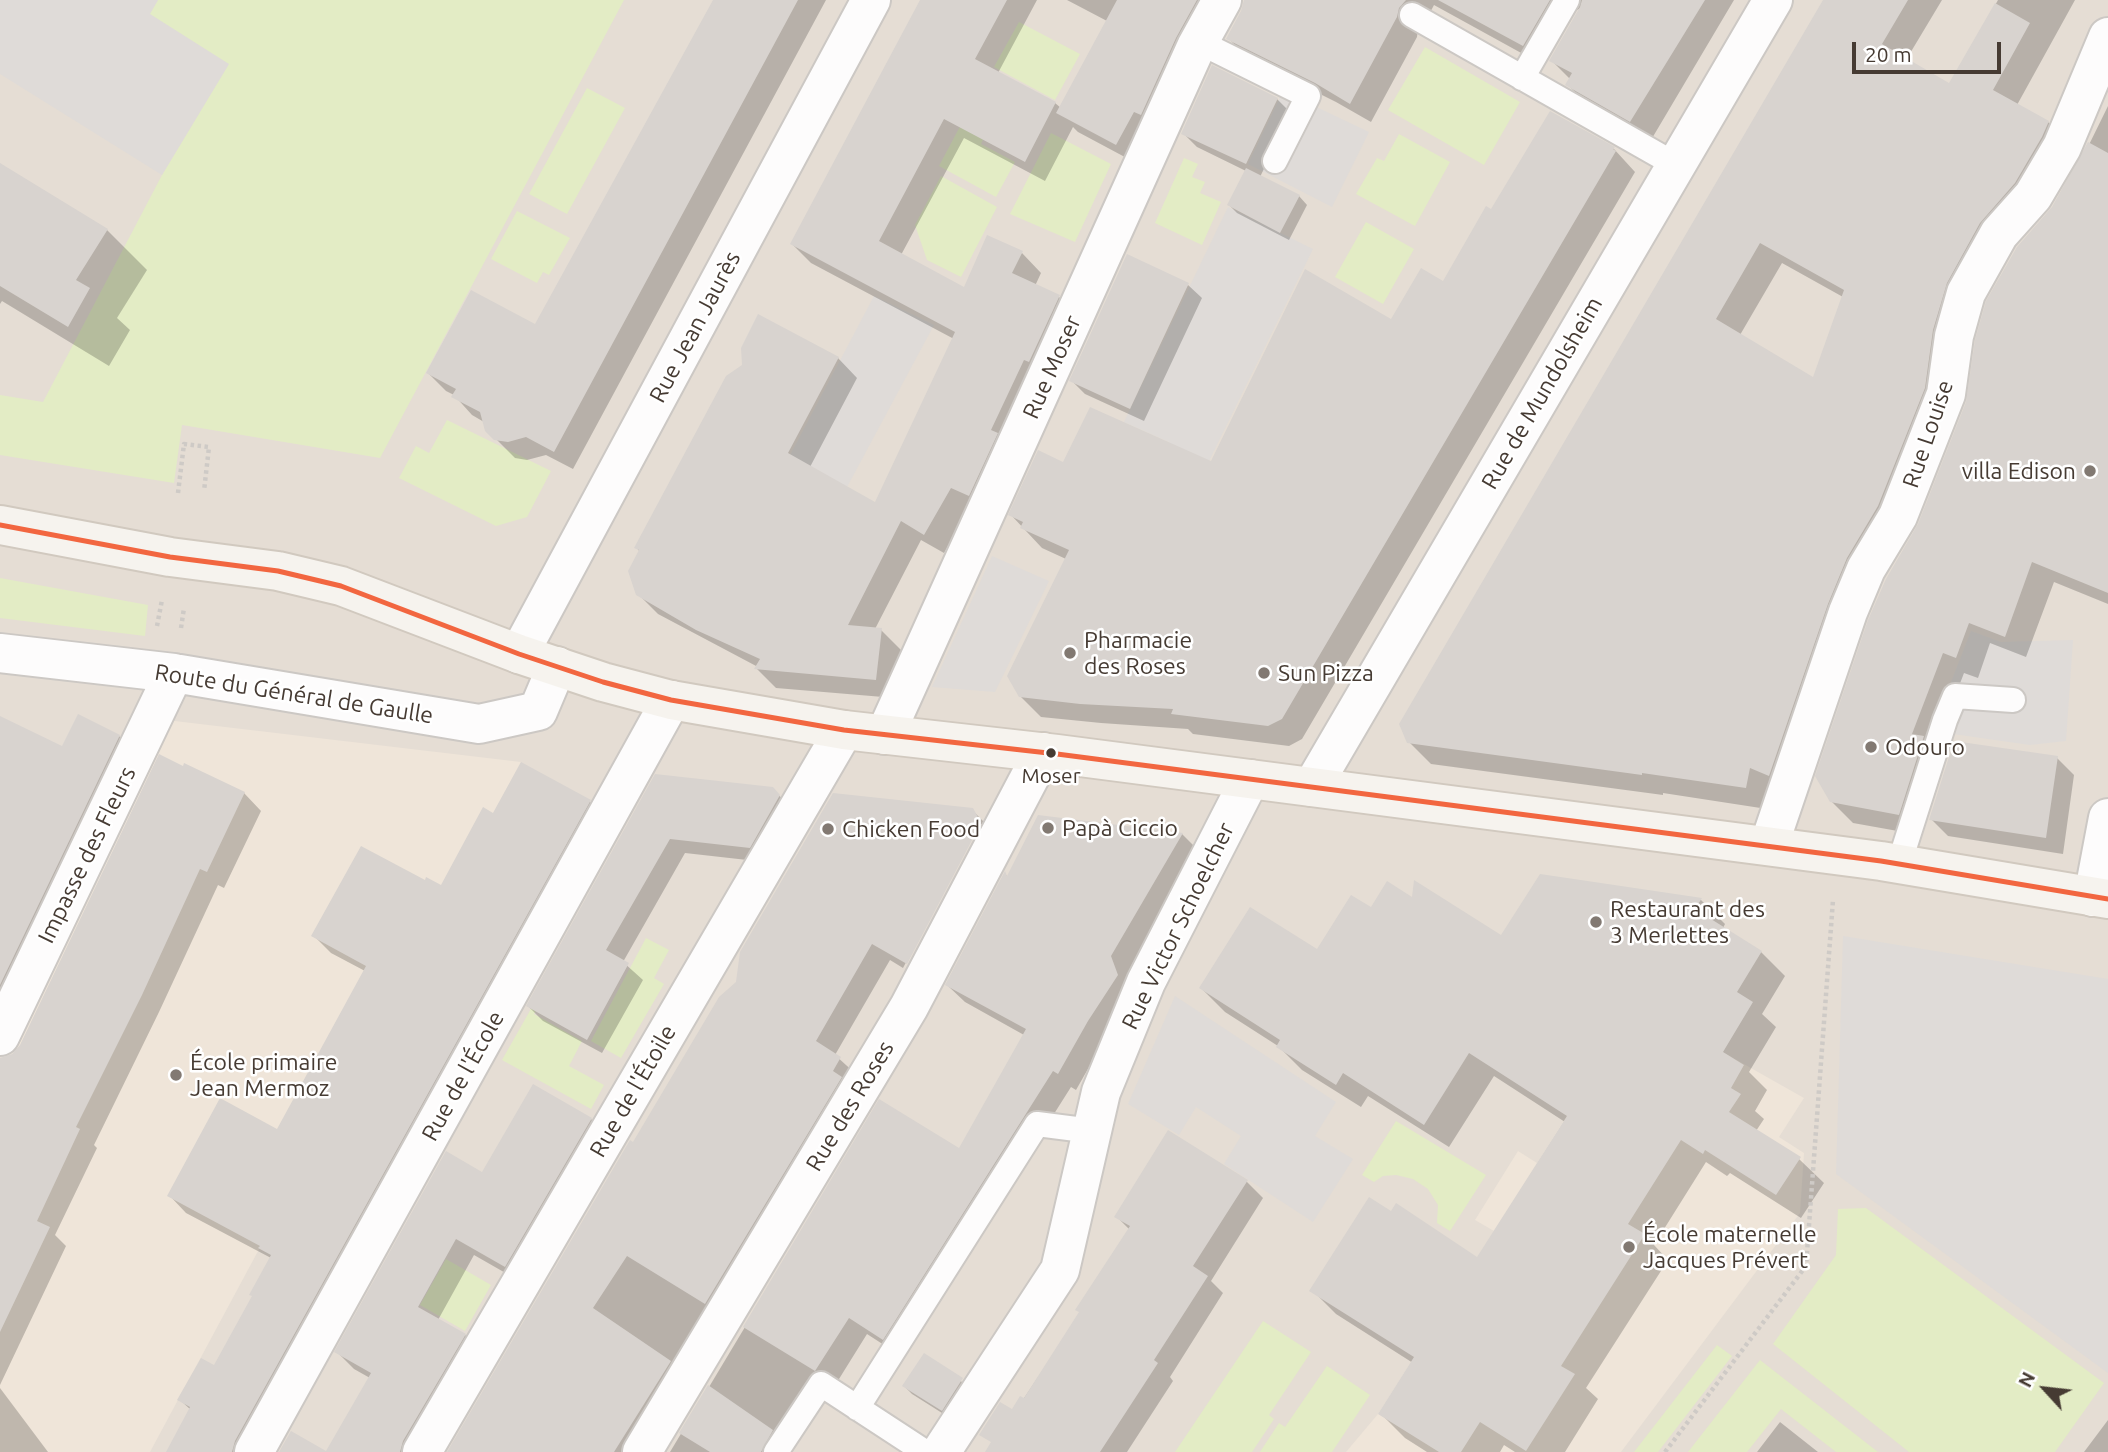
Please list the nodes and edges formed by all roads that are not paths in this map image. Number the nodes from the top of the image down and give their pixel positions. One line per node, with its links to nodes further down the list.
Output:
1 (871, 0): 13 (street, Rue Jean Jaurès)
2 (1222, 0): 7 (street, Rue Moser)
3 (1567, 0): 8 (lane)
4 (1773, 0): 10 (street, Rue de Mundolsheim)
5 (1412, 15): 8 (lane)
6 (2108, 37): 24 (street, Rue Louise)
7 (1199, 42): 9 (lane); 19 (street, Rue Moser)
8 (1522, 78): 10 (lane)
9 (1275, 161)
10 (1676, 165): 22 (street, Rue de Mundolsheim)
11 (0, 525): 13 (main road)
12 (0, 653): 15 (street, Route du Général de Gaulle)
13 (519, 653): 14 (main road)
14 (557, 666): 15 (street, Route du Général de Gaulle); 16 (main road)
15 (174, 673): 27 (street, Impasse des Fleurs)
16 (671, 700): 18 (main road); 30 (street, Rue de l'École)
17 (2013, 700): 25 (lane)
18 (844, 730): 19 (main road); 31 (street, Rue de l'Étoile)
19 (885, 735): 20 (main road)
20 (1042, 752): 21 (main road); 32 (street, Rue des Roses)
21 (1250, 779): 22 (main road); 28 (street, Rue Victor Schoelcher)
22 (1312, 787): 24 (main road)
23 (2108, 818): 26 (street)
24 (1769, 845): 25 (main road)
25 (1899, 863): 26 (main road)
26 (2100, 898)
27 (0, 1036)
28 (1092, 1130): 29 (lane); 35 (street, Rue Victor Schoelcher)
29 (857, 1408): 33 (lane); 34 (lane)
30 (254, 1452)
31 (422, 1452)
32 (642, 1452)
33 (776, 1452)
34 (925, 1452)
35 (941, 1452)

